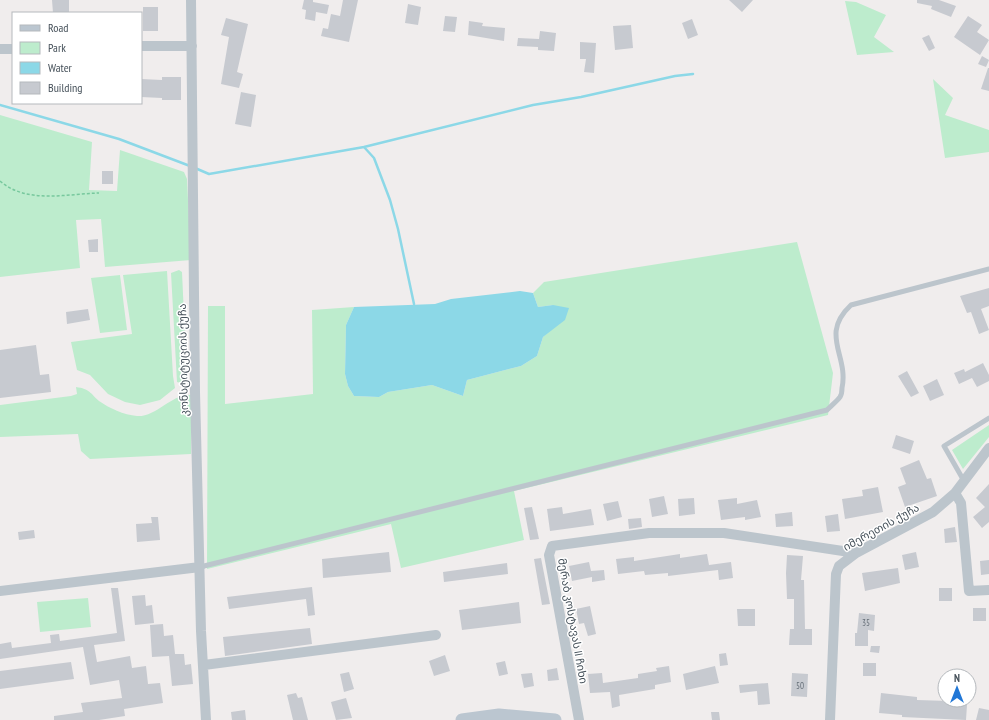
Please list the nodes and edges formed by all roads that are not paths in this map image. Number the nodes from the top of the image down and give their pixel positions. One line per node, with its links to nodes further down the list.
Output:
1 (191, 0): 3 (street, კონსტიტუციის ქუჩა)
2 (142, 46): 3 (street)
3 (192, 46): 12 (street, კონსტიტუციის ქუჩა)
4 (0, 49): 5 (street)
5 (12, 49)
6 (989, 269): 12 (lane)
7 (989, 418): 9 (lane)
8 (989, 448): 9 (street, იმერეთის ქუჩა)
9 (965, 482): 10 (street, იმერეთის ქუჩა)
10 (955, 493): 11 (street, იმერეთის ქუჩა); 13 (street)
11 (856, 553): 20 (street, მერაბ კოსტავას II ჩიხი); 21 (street, იმერეთის ქუჩა)
12 (200, 567): 14 (street); 16 (street, კონსტიტუციის ქუჩა)
13 (989, 590)
14 (0, 591)
15 (436, 634): 16 (street)
16 (204, 665): 17 (street, კონსტიტუციის ქუჩა)
17 (206, 720)
18 (462, 720): 19 (main road)
19 (555, 720)
20 (579, 720)
21 (830, 720)

